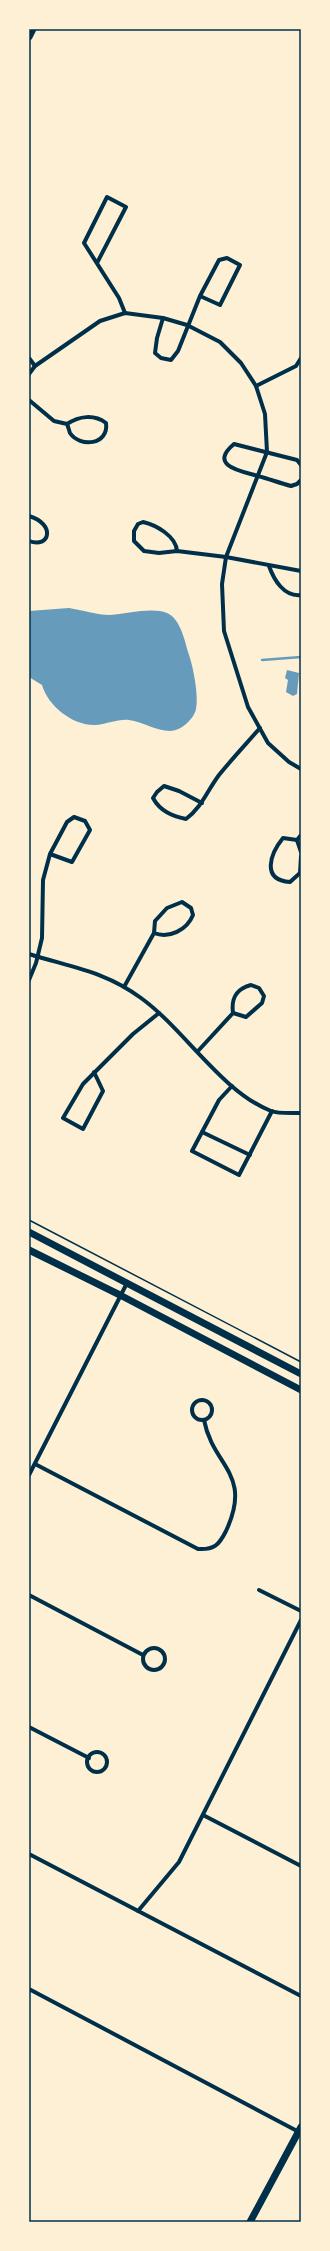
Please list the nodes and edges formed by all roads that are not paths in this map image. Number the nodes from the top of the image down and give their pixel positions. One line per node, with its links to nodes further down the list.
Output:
1 (33, 29): 2 (main road)
2 (29, 37)
3 (97, 263): 3 (street); 5 (street)
4 (200, 296): 4 (street); 7 (street)
5 (124, 313): 6 (street); 10 (street)
6 (164, 318): 7 (street); 7 (street)
7 (187, 325): 14 (street)
8 (29, 358): 10 (street)
9 (301, 358): 11 (street)
10 (35, 366): 13 (street)
11 (296, 366): 12 (street); 14 (street)
12 (301, 368)
13 (29, 374)
14 (256, 386): 17 (street)
15 (29, 400): 16 (street)
16 (67, 424): 16 (street)
17 (267, 452): 18 (street); 19 (street); 19 (street)
18 (301, 465)
19 (258, 476): 20 (street); 24 (street)
20 (301, 480)
21 (29, 516): 22 (street)
22 (29, 541)
23 (177, 551): 23 (street); 24 (street)
24 (226, 557): 25 (street); 28 (street)
25 (269, 566): 26 (street); 27 (street)
26 (301, 572)
27 (301, 595)
28 (260, 728): 29 (street); 30 (street)
29 (301, 769)
30 (202, 803): 30 (street)
31 (301, 835): 32 (street)
32 (297, 840): 33 (street); 35 (street)
33 (301, 852)
34 (50, 854): 34 (street); 38 (street)
35 (301, 856)
36 (154, 934): 36 (street); 40 (street)
37 (29, 954): 38 (street)
38 (37, 957): 39 (street); 40 (street)
39 (29, 980)
40 (124, 987): 41 (street)
41 (159, 1013): 43 (street); 44 (street)
42 (233, 1013): 42 (street); 43 (street)
43 (198, 1051): 45 (street)
44 (94, 1072): 44 (street)
45 (232, 1086): 46 (street); 48 (street)
46 (272, 1111): 47 (street); 49 (street)
47 (301, 1113)
48 (202, 1132): 49 (street); 49 (street)
49 (250, 1155)
50 (29, 1232): 52 (main road)
51 (29, 1250): 53 (main road)
52 (127, 1282): 53 (street); 54 (main road)
53 (120, 1295): 55 (main road); 57 (street)
54 (301, 1374)
55 (301, 1390)
56 (204, 1420): 56 (street); 57 (street)
57 (35, 1464): 58 (street)
58 (29, 1475)
59 (259, 1590): 61 (street)
60 (29, 1595): 63 (street)
61 (301, 1611)
62 (301, 1620): 66 (street)
63 (143, 1655): 63 (street)
64 (29, 1727): 65 (street)
65 (89, 1758): 65 (street)
66 (203, 1815): 68 (street); 69 (street)
67 (29, 1854): 69 (street)
68 (301, 1866)
69 (138, 1911): 71 (street)
70 (29, 1989): 72 (street)
71 (301, 1996)
72 (300, 2131): 73 (main road)
73 (250, 2222)

